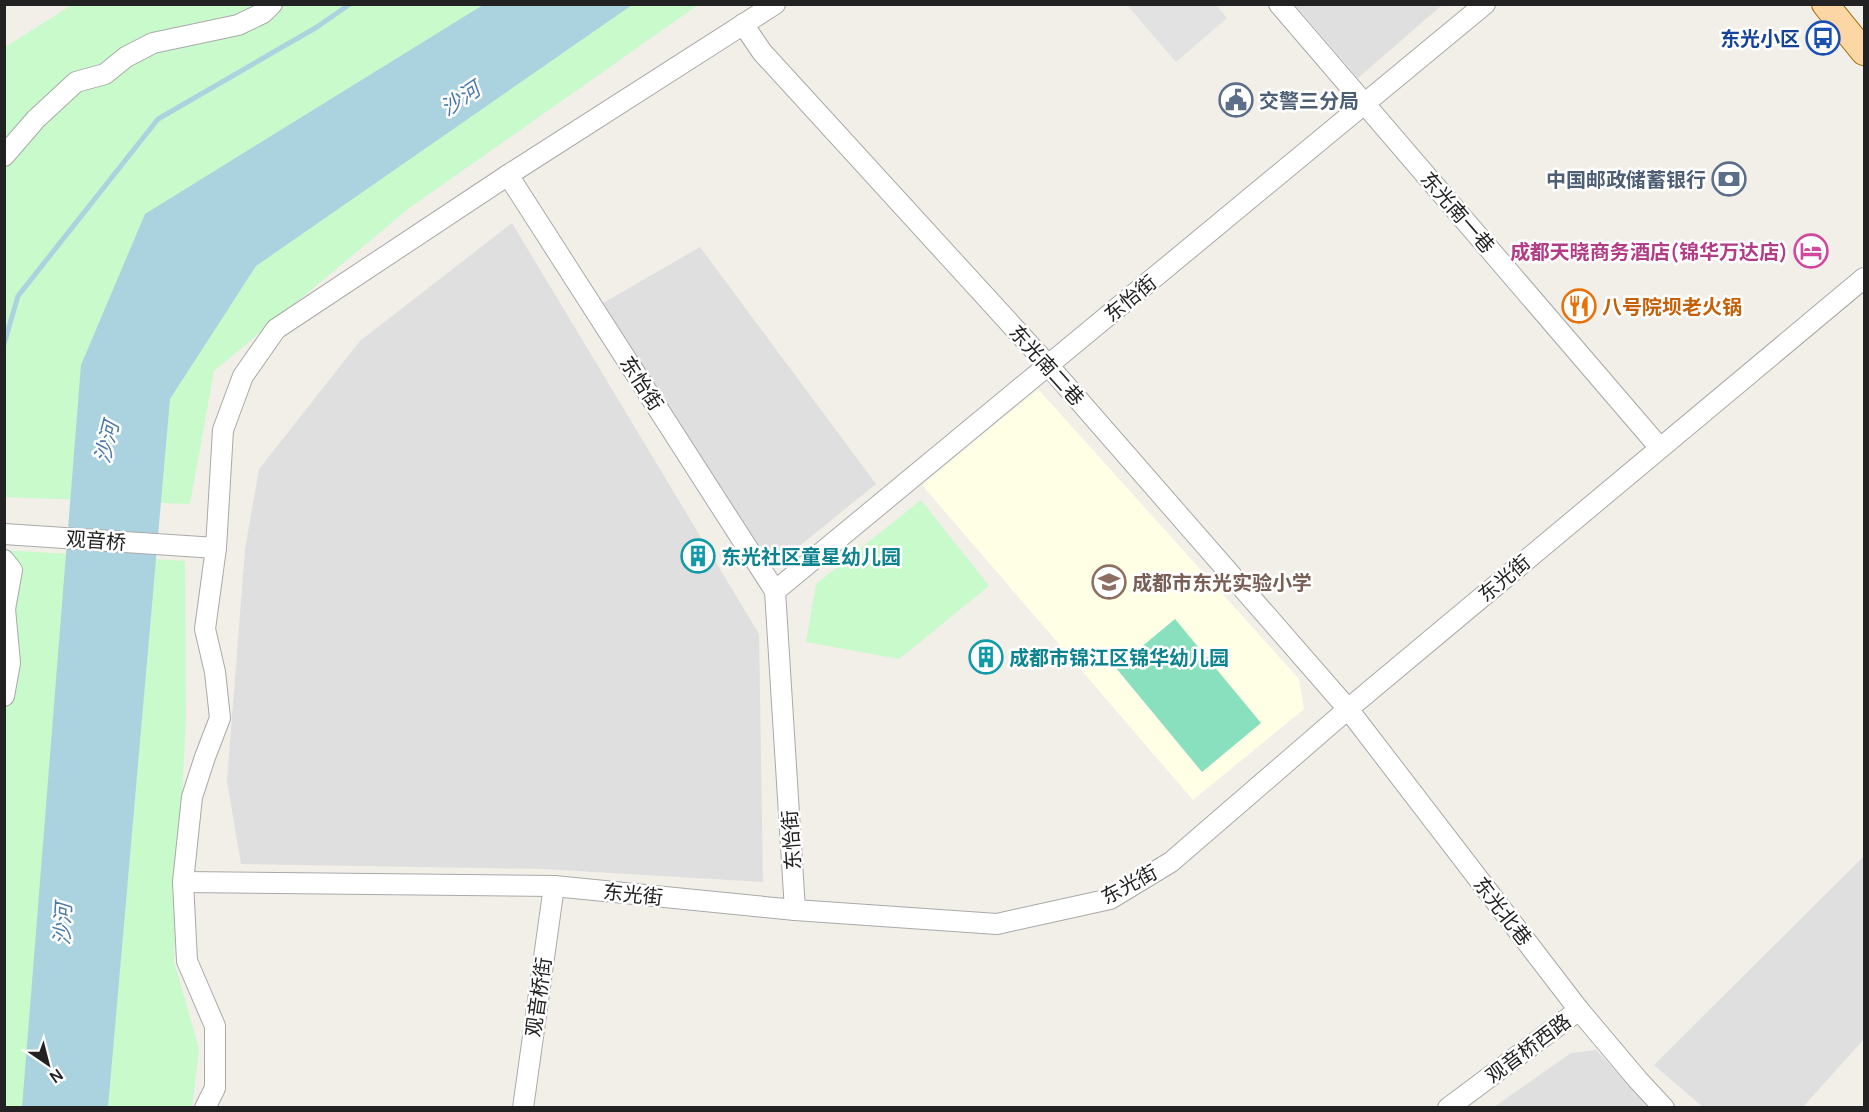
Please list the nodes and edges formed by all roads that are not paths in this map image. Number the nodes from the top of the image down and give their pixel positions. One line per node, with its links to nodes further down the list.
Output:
1 (272, 4): 9 (street)
2 (775, 4): 6 (street)
3 (1279, 4): 8 (street, 东光南一巷)
4 (1485, 4): 8 (street, 东怡街)
5 (1825, 4): 7 (main road)
6 (743, 24): 10 (street); 12 (street, 东光南二巷)
7 (1864, 52)
8 (1365, 104): 12 (street, 东怡街); 13 (street, 东光南一巷)
9 (4, 156)
10 (508, 175): 15 (street); 17 (street, 东怡街)
11 (1864, 278): 13 (street, 东光街)
12 (1048, 365): 17 (street, 东怡街); 19 (street, 东光南二巷)
13 (1660, 448): 19 (street, 东光街)
14 (4, 534): 15 (street, 观音桥)
15 (216, 548): 20 (street)
16 (4, 560): 18 (street)
17 (775, 591): 22 (street, 东怡街)
18 (4, 696)
19 (1348, 709): 22 (street, 东光街); 23 (street, 东光北巷)
20 (183, 882): 21 (street, 东光街); 24 (street)
21 (554, 886): 22 (street, 东光街); 25 (street, 观音桥街)
22 (795, 910)
23 (1579, 1010): 26 (street, 观音桥西路); 27 (street, 东光北巷)
24 (205, 1107)
25 (523, 1107)
26 (1448, 1107)
27 (1664, 1107)

